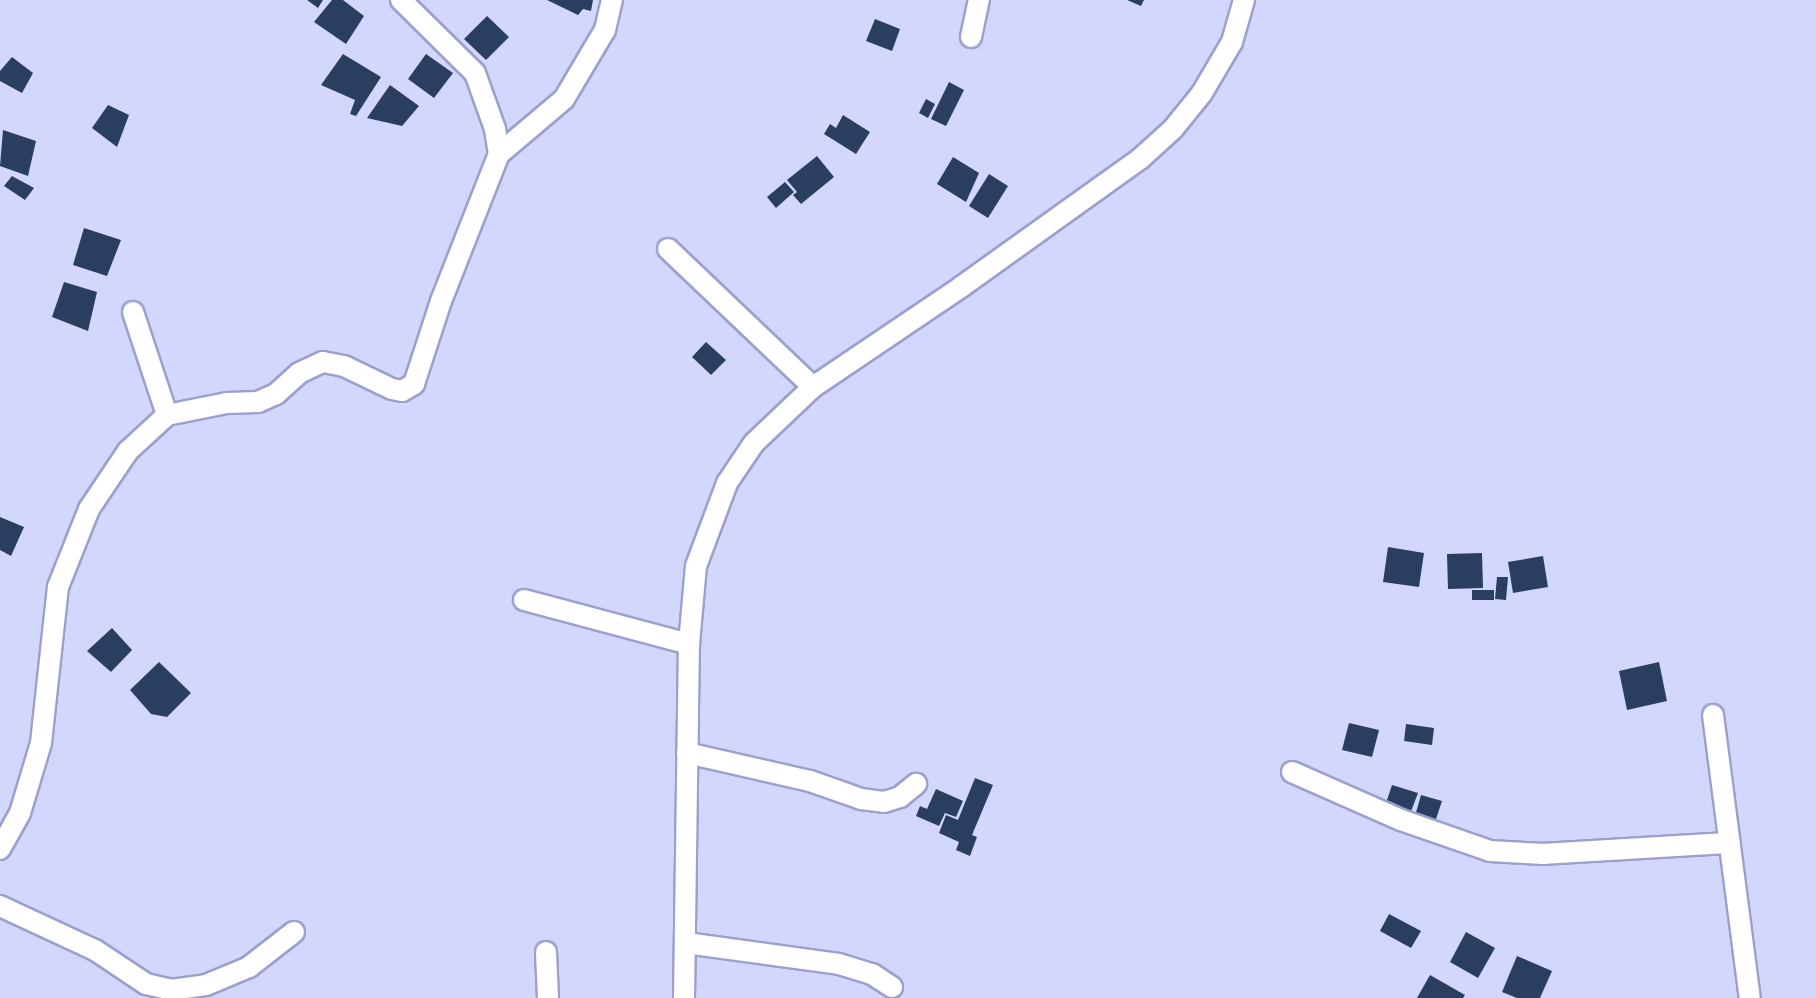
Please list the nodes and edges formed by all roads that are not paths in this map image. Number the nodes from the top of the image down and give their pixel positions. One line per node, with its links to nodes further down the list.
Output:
1 (401, 0): 6 (street)
2 (612, 0): 6 (street)
3 (979, 0): 5 (street)
4 (1244, 0): 9 (street)
5 (972, 38)
6 (500, 154): 10 (street)
7 (668, 249): 9 (street)
8 (133, 312): 10 (street)
9 (813, 387): 12 (street)
10 (166, 415): 18 (street)
11 (524, 600): 12 (street)
12 (689, 644): 14 (street)
13 (1713, 716): 17 (street)
14 (687, 753): 16 (street); 21 (street)
15 (1292, 772): 17 (street)
16 (916, 784)
17 (1730, 843): 26 (street)
18 (0, 849)
19 (0, 906): 20 (street)
20 (294, 932)
21 (686, 943): 23 (street); 25 (street)
22 (546, 952): 24 (street)
23 (892, 987)
24 (548, 998)
25 (684, 998)
26 (1750, 998)

